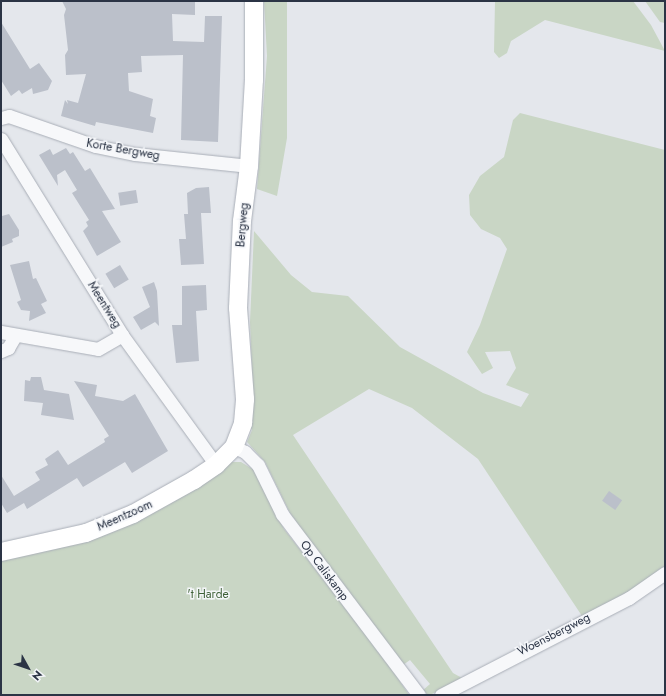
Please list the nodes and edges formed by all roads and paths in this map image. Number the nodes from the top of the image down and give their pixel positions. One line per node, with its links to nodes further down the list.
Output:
1 (254, 1): 4 (street, Bergweg)
2 (1, 118): 4 (street, Korte Bergweg)
3 (1, 139): 7 (street, Meentweg)
4 (249, 166): 9 (street, Bergweg)
5 (1, 332): 6 (street)
6 (15, 336): 7 (street); 8 (street)
7 (122, 336): 10 (street, Meentweg)
8 (1, 351)
9 (234, 447): 10 (street, Meentzoom); 13 (street, Op Caliskamp)
10 (216, 464): 11 (street, Meentzoom)
11 (1, 552)
12 (665, 573): 14 (street, Woensbergweg)
13 (419, 695)
14 (441, 695)

